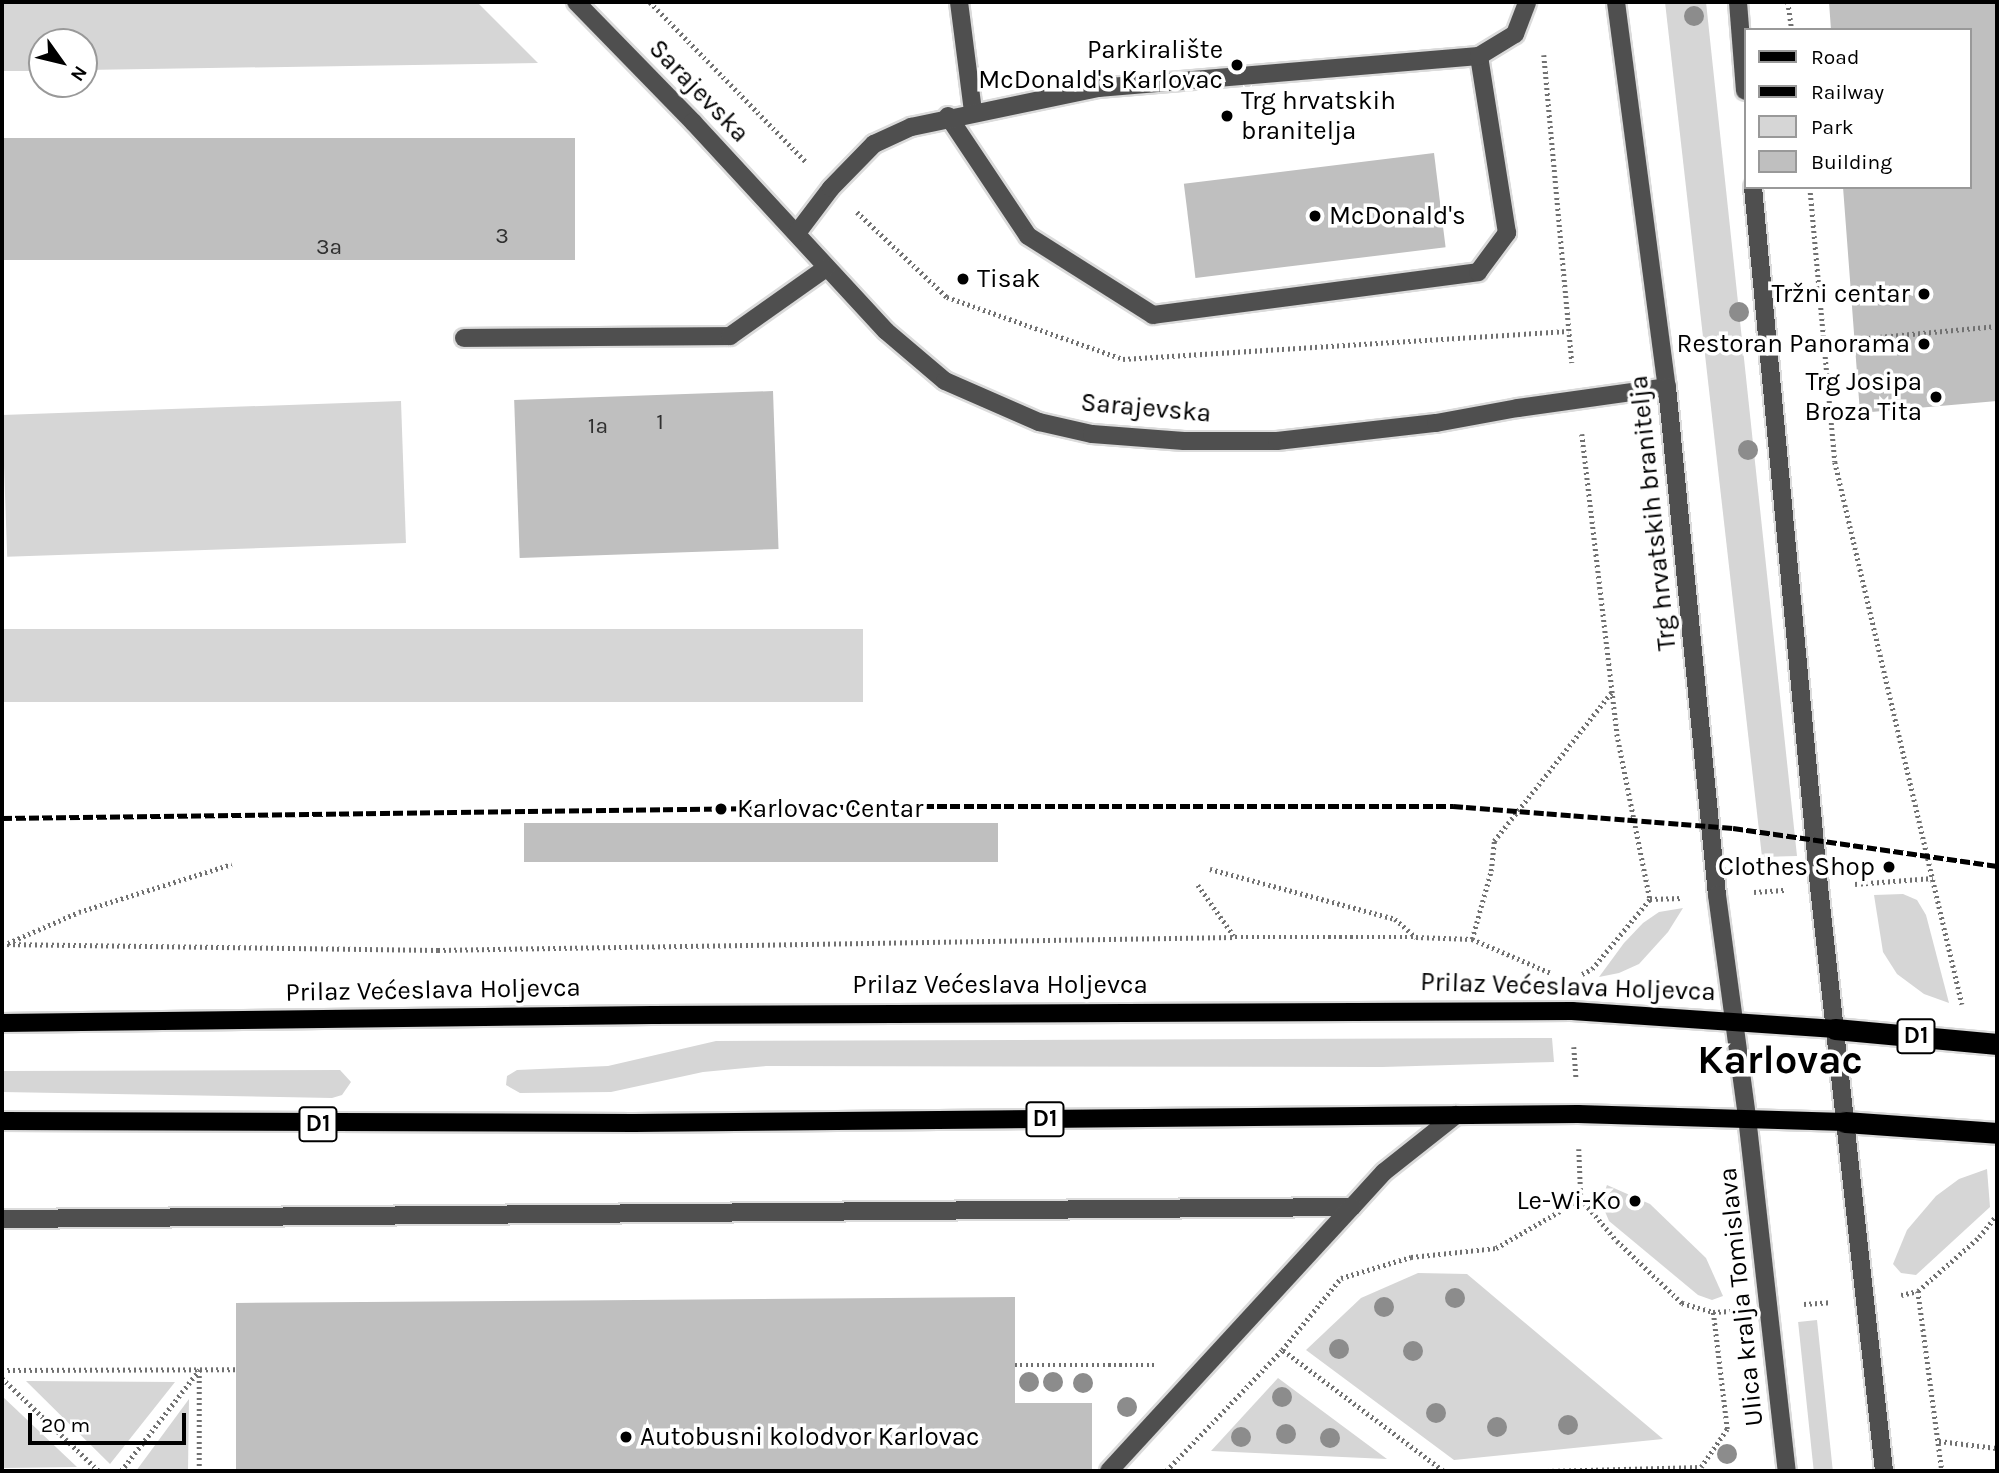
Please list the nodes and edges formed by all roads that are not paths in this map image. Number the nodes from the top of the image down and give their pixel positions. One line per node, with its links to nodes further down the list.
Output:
1 (576, 2): 11 (street, Sarajevska)
2 (960, 2): 8 (street)
3 (1527, 2): 6 (street)
4 (1616, 2): 14 (street, Trg hrvatskih branitelja)
5 (1738, 2): 7 (street)
6 (1479, 56): 8 (street); 9 (street)
7 (1744, 78)
8 (974, 112): 9 (street)
9 (948, 116): 11 (street)
10 (1753, 189): 17 (street)
11 (797, 233): 12 (street, Sarajevska)
12 (826, 268): 13 (street); 14 (street, Sarajevska)
13 (464, 338)
14 (1667, 387): 15 (street, Trg hrvatskih branitelja)
15 (1735, 1020): 16 (main road, Prilaz Većeslava Holjevca / D1); 17 (main road, Prilaz Većeslava Holjevca / D1); 20 (street, Trg hrvatskih branitelja)
16 (2, 1023)
17 (1835, 1028): 18 (highway, Prilaz Većeslava Holjevca / D1); 22 (street)
18 (1997, 1044)
19 (1456, 1115): 20 (main road, D1); 21 (main road, D1); 24 (street)
20 (1747, 1117): 22 (main road, D1); 27 (street, Ulica kralja Tomislava)
21 (2, 1121)
22 (1845, 1122): 23 (highway, D1); 28 (street)
23 (1997, 1133)
24 (1352, 1207): 25 (street); 26 (street)
25 (2, 1219)
26 (1110, 1471)
27 (1787, 1471)
28 (1884, 1471)

